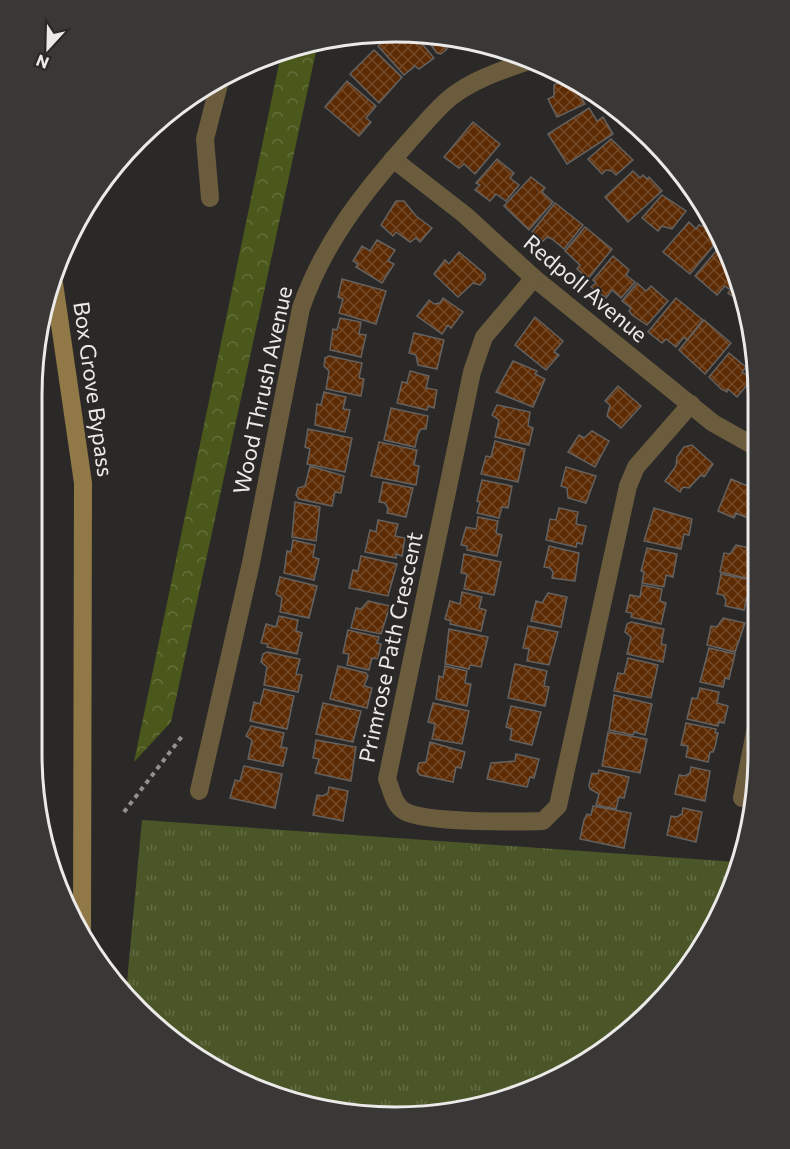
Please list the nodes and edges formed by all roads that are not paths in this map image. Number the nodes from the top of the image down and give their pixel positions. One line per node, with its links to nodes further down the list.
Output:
1 (518, 65): 3 (street, Wood Thrush Avenue)
2 (217, 90): 4 (street)
3 (393, 159): 5 (street, Redpoll Avenue); 10 (street, Wood Thrush Avenue)
4 (210, 198)
5 (534, 278): 7 (street, Redpoll Avenue); 7 (street, Primrose Path Crescent)
6 (56, 297): 12 (main road, Box Grove Bypass)
7 (691, 404): 8 (street, Redpoll Avenue)
8 (748, 443)
9 (747, 771): 11 (street)
10 (199, 791)
11 (742, 798)
12 (82, 917)

